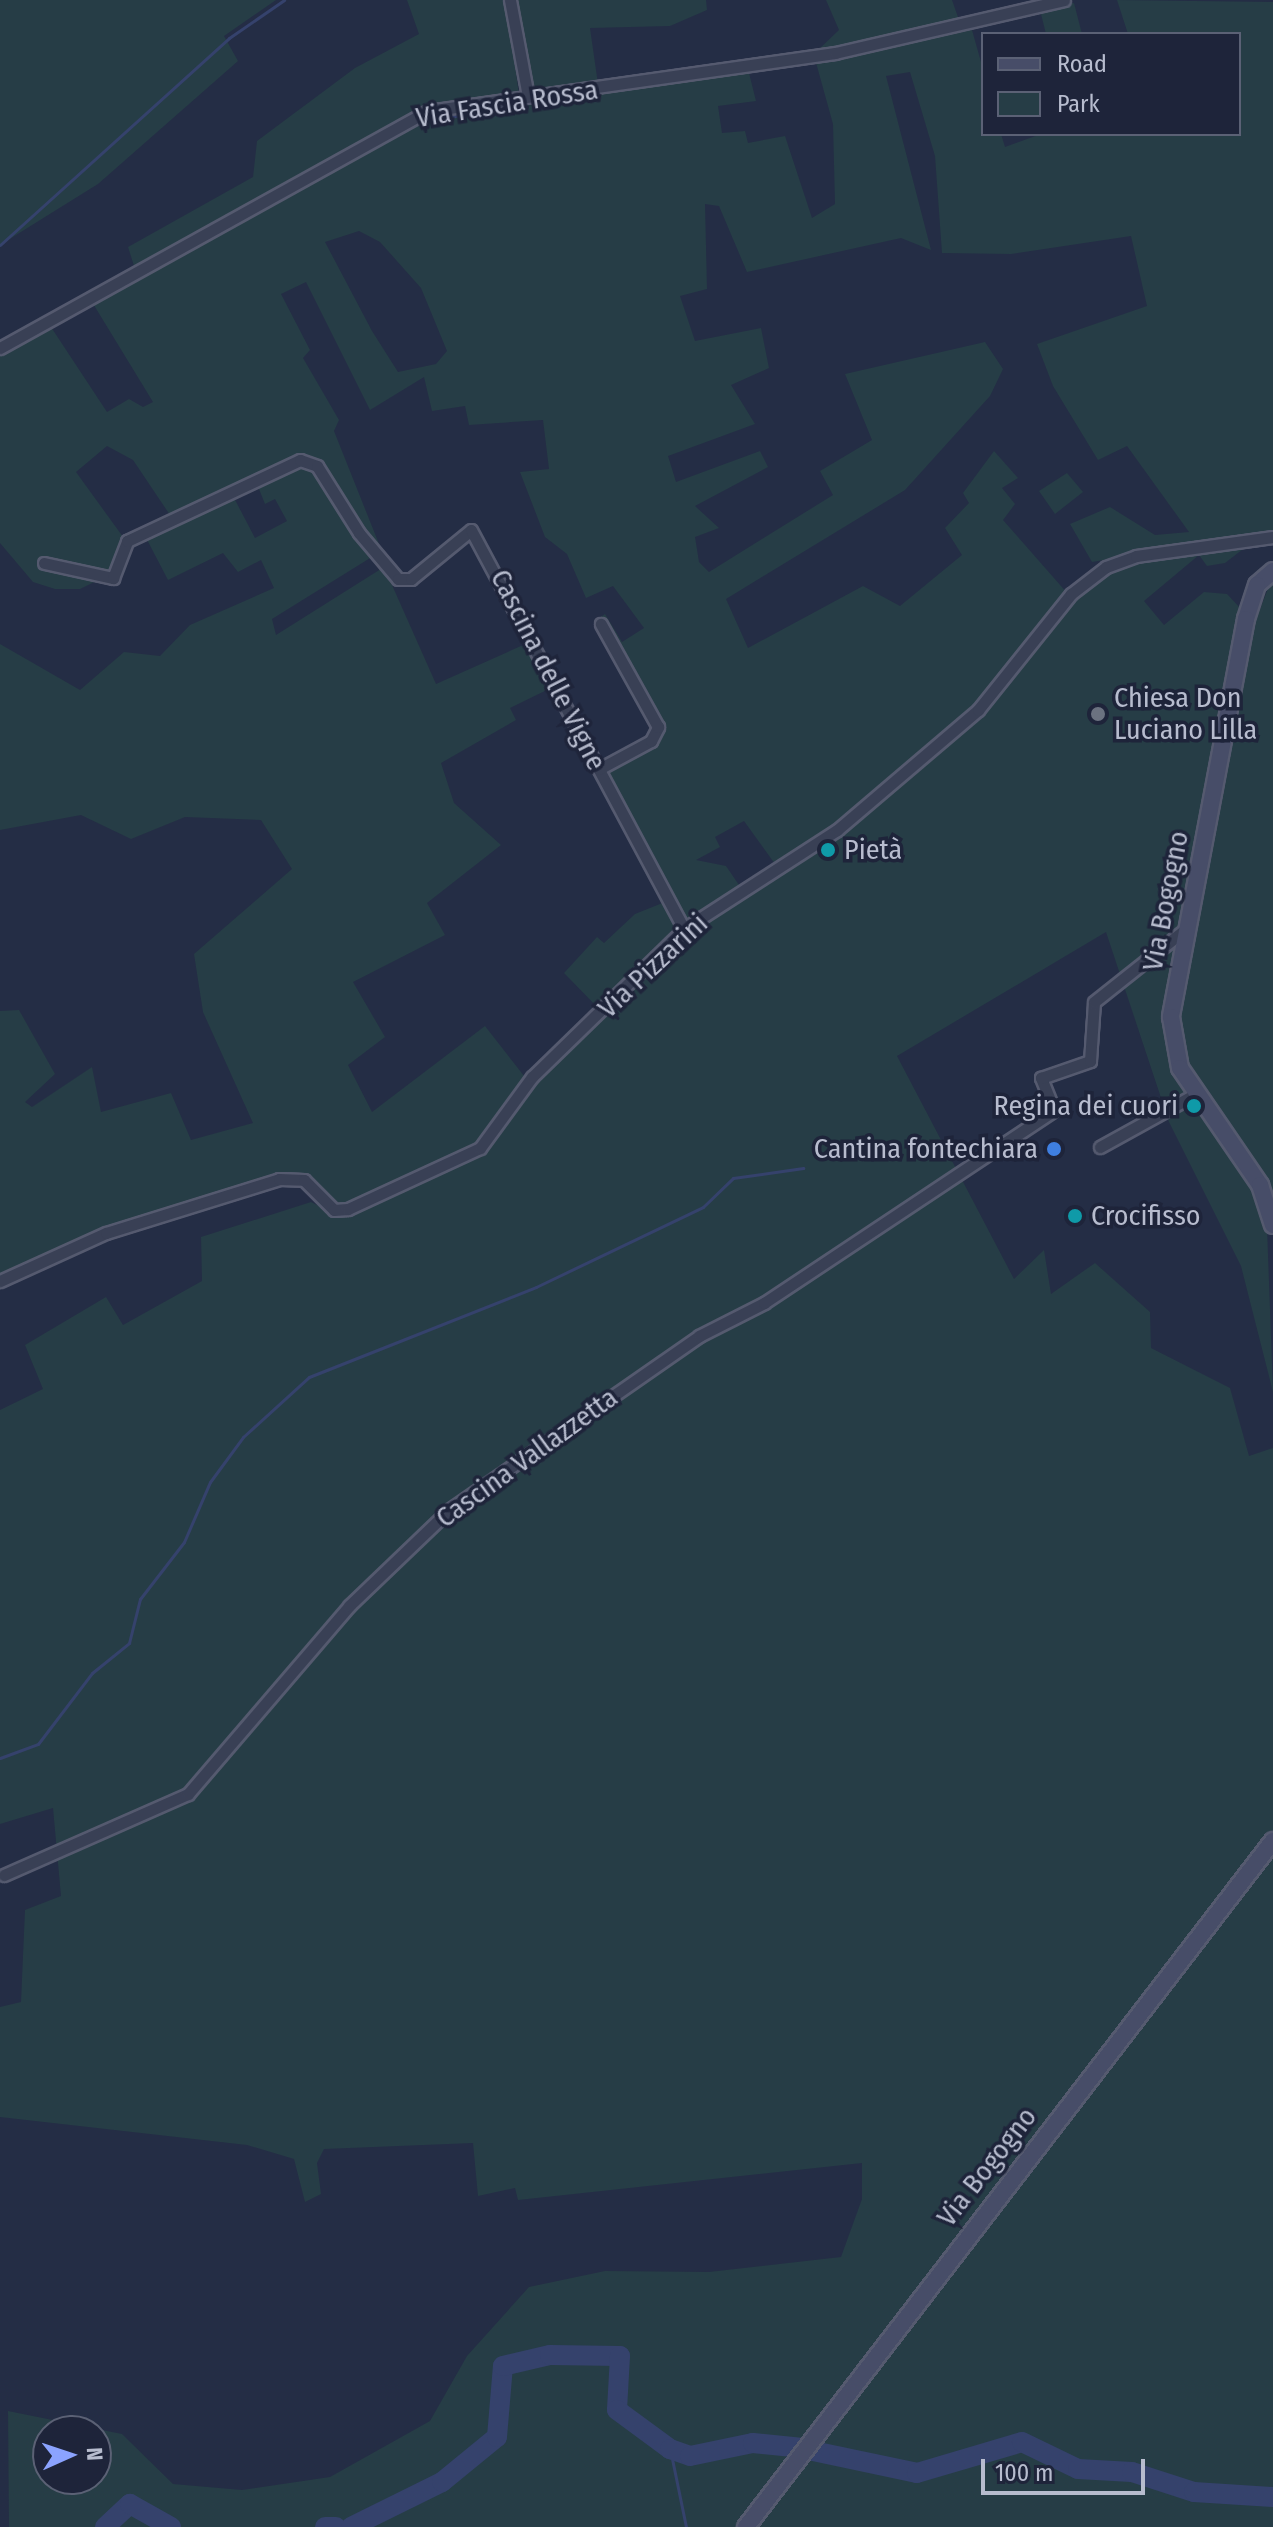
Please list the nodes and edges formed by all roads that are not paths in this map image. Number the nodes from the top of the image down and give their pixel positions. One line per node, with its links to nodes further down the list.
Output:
1 (510, 0): 3 (street)
2 (1064, 0): 3 (street, Via Fascia Rossa)
3 (528, 96): 4 (street, Via Fascia Rossa)
4 (0, 348)
5 (1273, 537): 11 (street, Via Pizzarini)
6 (44, 563): 9 (street, Cascina delle Vigne)
7 (1273, 571): 10 (main road, Via Bogogno)
8 (601, 624): 9 (street)
9 (599, 769): 11 (street, Cascina delle Vigne)
10 (1187, 928): 12 (main road, Via Bogogno); 17 (street, Cascina Vallazzetta)
11 (684, 929): 15 (street, Via Pizzarini)
12 (1196, 1094): 13 (street); 14 (main road, Via Bogogno)
13 (1100, 1147)
14 (1273, 1225)
15 (0, 1281)
16 (1273, 1841): 18 (main road, Via Bogogno)
17 (4, 1875)
18 (746, 2527)

